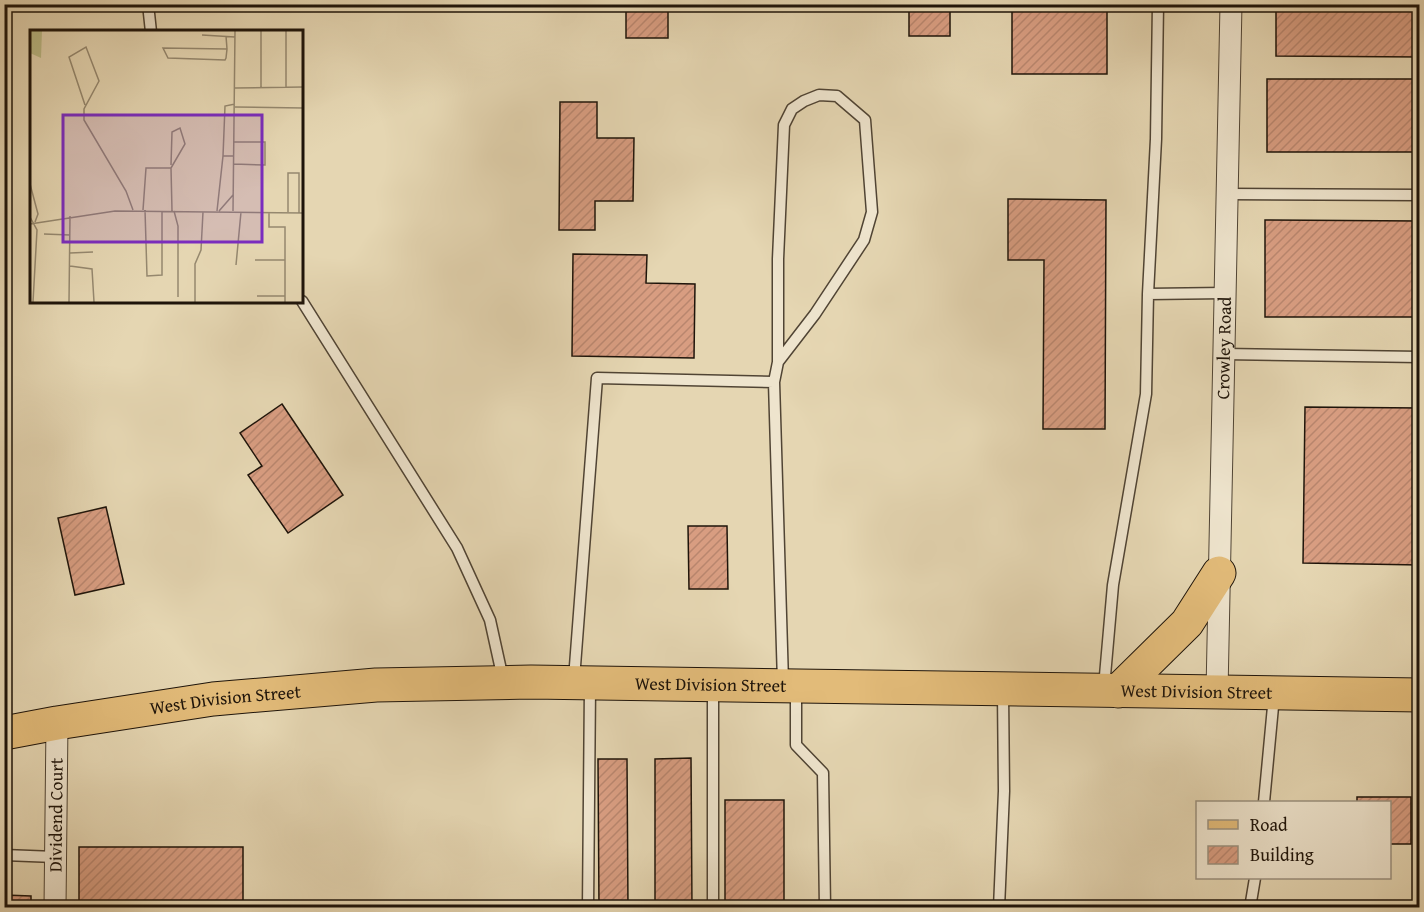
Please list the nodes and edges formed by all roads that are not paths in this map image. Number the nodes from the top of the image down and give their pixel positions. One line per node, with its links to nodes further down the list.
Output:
1 (148, 4): 4 (lane)
2 (1158, 4): 8 (lane)
3 (1231, 4): 5 (street, Crowley Road)
4 (151, 30)
5 (1227, 194): 6 (lane); 7 (street, Crowley Road)
6 (1419, 195)
7 (1225, 293): 8 (lane); 10 (street, Crowley Road)
8 (1148, 294): 20 (lane)
9 (303, 303): 15 (lane)
10 (1224, 354): 11 (lane); 14 (street, Crowley Road)
11 (1419, 357)
12 (778, 362): 12 (lane); 13 (lane)
13 (774, 382): 16 (lane); 18 (lane)
14 (1219, 573): 20 (main road); 21 (street, Crowley Road)
15 (503, 683): 16 (main road, West Division Street); 24 (main road, West Division Street)
16 (582, 683): 17 (main road, West Division Street); 31 (lane)
17 (713, 685): 18 (main road, West Division Street); 32 (lane)
18 (790, 686): 19 (main road, West Division Street); 33 (lane)
19 (1003, 689): 20 (main road, West Division Street); 34 (lane)
20 (1111, 690): 21 (main road, West Division Street)
21 (1217, 692): 22 (main road, West Division Street)
22 (1274, 692): 23 (main road, West Division Street); 26 (lane)
23 (1419, 695)
24 (57, 723): 25 (main road, West Division Street); 28 (street, Dividend Court)
25 (4, 732)
26 (1264, 801)
27 (4, 855): 28 (lane)
28 (55, 857): 30 (street, Dividend Court)
29 (1255, 879): 35 (lane)
30 (55, 908)
31 (588, 908)
32 (713, 908)
33 (825, 908)
34 (999, 908)
35 (1250, 908)

